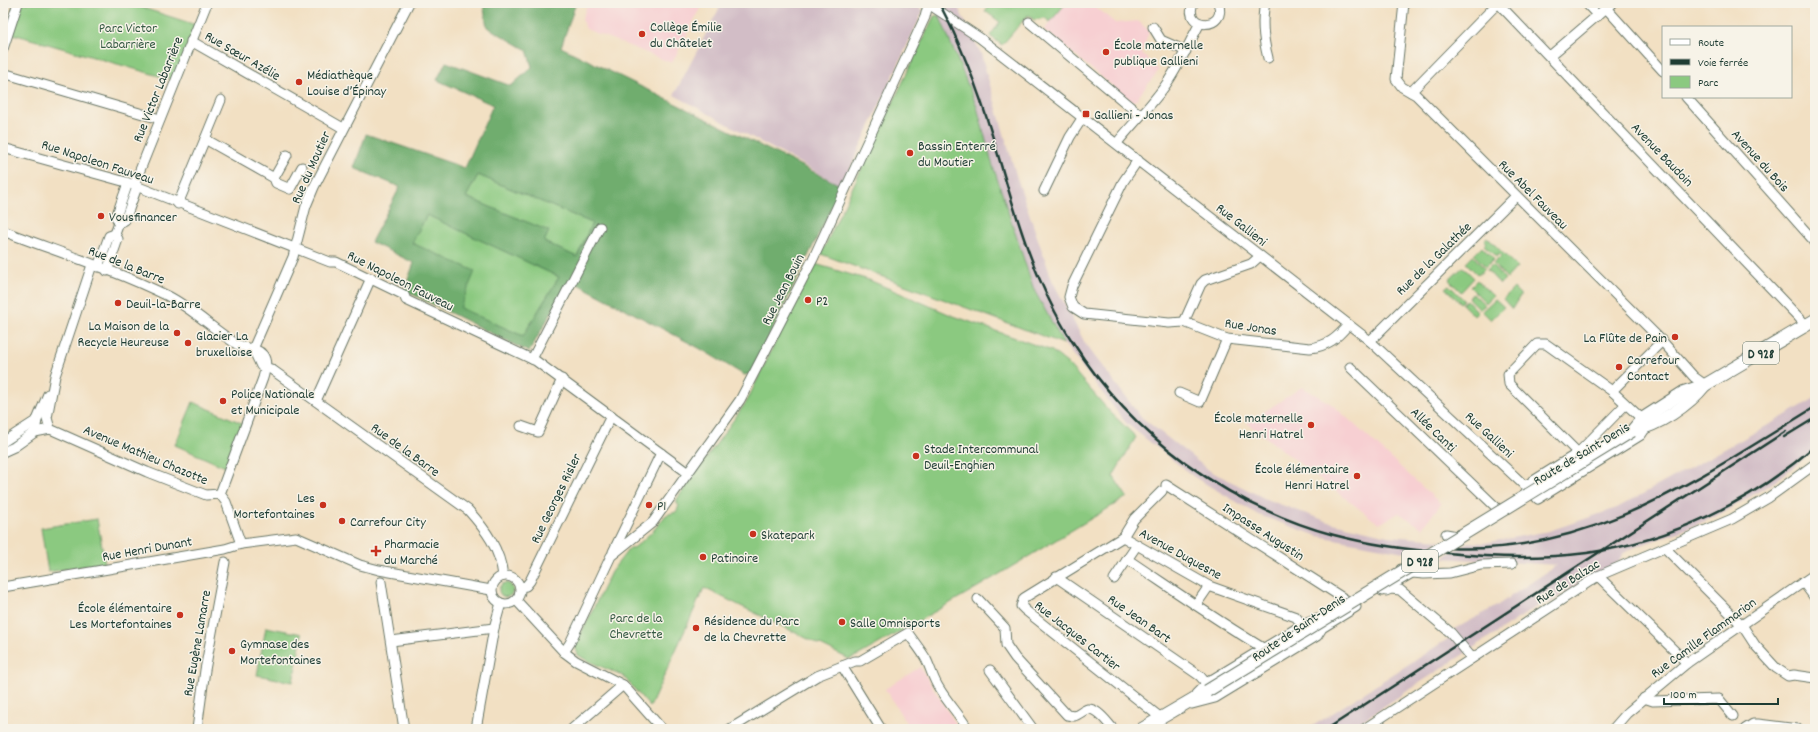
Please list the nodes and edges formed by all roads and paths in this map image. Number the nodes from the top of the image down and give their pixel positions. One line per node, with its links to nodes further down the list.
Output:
1 (18, 3): 17 (street)
2 (207, 3): 16 (street, Rue Victor Labarrière)
3 (409, 3): 29 (street, Rue du Moutier)
4 (1193, 3): 14 (street)
5 (1218, 3): 14 (street)
6 (1265, 3): 20 (street)
7 (1404, 3): 23 (street, Rue Abel Fauveau)
8 (1498, 3): 19 (street, Avenue Baudoin); 23 (street)
9 (1586, 3): 12 (street)
10 (928, 4): 27 (street, Rue Gallieni); 78 (street, Rue Jean Bouin)
11 (1609, 6): 12 (street); 21 (street)
12 (1598, 16): 19 (street)
13 (1029, 22): 26 (street)
14 (1200, 23): 18 (street)
15 (1153, 27): 18 (street)
16 (191, 41): 28 (street, Rue Victor Labarrière); 29 (street, Rue Sœur Azélie)
17 (3, 49)
18 (1186, 51): 26 (street)
19 (1550, 56): 51 (street, Avenue Baudoin)
20 (1268, 58)
21 (1662, 70)
22 (3, 73): 28 (street)
23 (1411, 92): 39 (street, Rue Abel Fauveau)
24 (1687, 98): 44 (street, Avenue du Bois)
25 (221, 100): 30 (street)
26 (1140, 115): 31 (street)
27 (1083, 117): 31 (street, Rue Gallieni); 38 (street)
28 (160, 119): 37 (street, Rue Victor Labarrière)
29 (343, 128): 45 (street, Rue du Moutier)
30 (205, 139): 36 (street); 40 (street)
31 (1117, 143): 34 (street, Rue Gallieni)
32 (3, 148): 37 (street, Rue Napoleon Fauveau)
33 (287, 155): 36 (street)
34 (1138, 160): 46 (street, Rue Gallieni); 50 (street, Rue Jonas)
35 (302, 167): 36 (street)
36 (274, 178)
37 (133, 185): 40 (street, Rue Napoleon Fauveau); 43 (street, Rue Victor Labarrière)
38 (1044, 191)
39 (1516, 196): 54 (street, Rue de la Galathée); 55 (street, Rue Abel Fauveau)
40 (178, 204): 45 (street, Rue Napoleon Fauveau)
41 (600, 227): 57 (street)
42 (3, 232): 47 (street, Rue de la Barre)
43 (115, 234): 47 (street, Rue Victor Labarrière); 48 (street, Rue Victor Labarrière)
44 (1815, 242)
45 (295, 249): 49 (street, Rue Napoleon Fauveau); 56 (street, Rue du Moutier)
46 (1260, 256): 50 (street); 52 (street, Rue Gallieni)
47 (95, 266): 48 (street, Rue de la Barre); 60 (street)
48 (107, 270): 56 (street, Rue de la Barre)
49 (371, 278): 57 (street, Rue Napoleon Fauveau); 65 (street)
50 (1184, 322): 53 (street, Rue Jonas)
51 (1811, 322): 62 (main road, Route de Saint-Denis / D 928)
52 (1348, 325): 53 (street, Rue Jonas); 54 (street, Rue Gallieni)
53 (1227, 339): 64 (street)
54 (1370, 341): 80 (street, Rue Gallieni)
55 (1662, 341): 62 (street, Rue Abel Fauveau); 63 (street)
56 (253, 349): 59 (street, Rue de la Barre)
57 (532, 359): 61 (street, Rue Napoleon Fauveau)
58 (1350, 367): 82 (street, Allée Canti)
59 (265, 368): 65 (street, Rue de la Barre); 81 (street)
60 (55, 376): 68 (street); 71 (street)
61 (562, 379): 67 (street, Rue Napoleon Fauveau); 70 (street)
62 (1705, 385): 69 (main road, Route de Saint-Denis / D 928)
63 (1612, 391): 66 (street); 76 (street)
64 (1179, 392)
65 (316, 401): 94 (street, Rue de la Barre)
66 (1625, 404): 69 (street, Route de Saint-Denis); 76 (street, Route de Saint-Denis)
67 (611, 416): 75 (street, Rue Napoleon Fauveau); 102 (street, Rue Georges Risler)
68 (37, 420): 72 (street); 73 (street)
69 (1643, 424): 80 (street, Route de Saint-Denis); 123 (main road, Route de Saint-Denis / D 928, bridge)
70 (521, 426)
71 (50, 428): 72 (street); 81 (street, Avenue Mathieu Chazotte)
72 (35, 432): 74 (street)
73 (3, 442)
74 (3, 452)
75 (661, 453): 78 (street, Rue Napoleon Fauveau); 88 (street, Rue Jean Bouin)
76 (1578, 453): 80 (street, Route de Saint-Denis)
77 (1815, 464): 87 (street, Rue de Balzac)
78 (688, 473): 88 (street, Rue Jean Bouin)
79 (1164, 488): 84 (street, Avenue Duquesne); 108 (street, Impasse Augustin)
80 (1528, 489): 82 (street, Route de Saint-Denis)
81 (220, 494): 85 (street, Avenue Mathieu Chazotte)
82 (1500, 511): 83 (street, Route de Saint-Denis)
83 (1446, 534)
84 (1123, 537): 86 (street, Avenue Duquesne); 96 (street, Rue Jacques Cartier)
85 (241, 544): 101 (street, Rue Henri Dunant); 103 (street, Rue Henri Dunant)
86 (1137, 545): 89 (street); 100 (street, Avenue Duquesne)
87 (1665, 548): 95 (street, Rue de Balzac); 112 (street)
88 (611, 556): 116 (street, Rue Jean Bouin)
89 (1127, 559): 97 (street); 110 (street)
90 (225, 562): 128 (street, Rue Eugène Lamarre)
91 (1512, 564): 92 (street)
92 (1412, 573): 104 (street, Route de Saint-Denis); 108 (street, Route de Saint-Denis)
93 (1815, 574): 99 (street, Rue Camille Flammarion)
94 (503, 576): 102 (street); 103 (street)
95 (1598, 576): 117 (street, Rue de Balzac); 118 (street)
96 (1056, 577): 123 (street, Rue Jean Bart); 127 (street, Rue Jacques Cartier)
97 (1114, 579)
98 (381, 582): 114 (street)
99 (1804, 582): 105 (street); 112 (street, Rue Camille Flammarion)
100 (1209, 586): 110 (street); 111 (street, Avenue Duquesne)
101 (3, 587)
102 (520, 587): 107 (street)
103 (491, 590): 109 (street)
104 (1379, 593): 117 (street); 125 (street, Route de Saint-Denis)
105 (1815, 598)
106 (978, 599): 137 (street)
107 (516, 600): 109 (street); 116 (street)
108 (1346, 600): 111 (street, Route de Saint-Denis)
109 (501, 604): 113 (street)
110 (1196, 605): 115 (street)
111 (1302, 625): 115 (street, Route de Saint-Denis)
112 (1742, 625): 118 (street, Rue Camille Flammarion); 121 (street)
113 (494, 628): 114 (street); 130 (street)
114 (391, 641): 129 (street)
115 (1263, 648): 123 (street, Route de Saint-Denis)
116 (564, 652): 122 (street)
117 (1472, 658): 140 (street, Rue de Balzac)
118 (1687, 663): 124 (street, Rue Camille Flammarion)
119 (842, 666): 133 (street); 134 (street); 135 (street)
120 (990, 670): 136 (street)
121 (1815, 678)
122 (623, 685): 131 (street); 132 (street)
123 (1207, 687): 125 (main road, Route de Saint-Denis)
124 (1644, 698): 126 (street); 141 (street, Rue Camille Flammarion)
125 (1190, 702): 127 (main road, Route de Saint-Denis); 139 (main road, Route de Saint-Denis)
126 (1733, 716)
127 (1161, 718): 138 (main road, Route de Saint-Denis)
128 (197, 729)
129 (404, 729)
130 (476, 729)
131 (572, 729)
132 (662, 729)
133 (730, 729)
134 (881, 729)
135 (968, 729)
136 (1033, 729)
137 (1113, 729)
138 (1142, 729)
139 (1154, 729)
140 (1364, 729)
141 (1612, 729)
142 (1745, 729): 143 (street)
143 (1798, 729)

